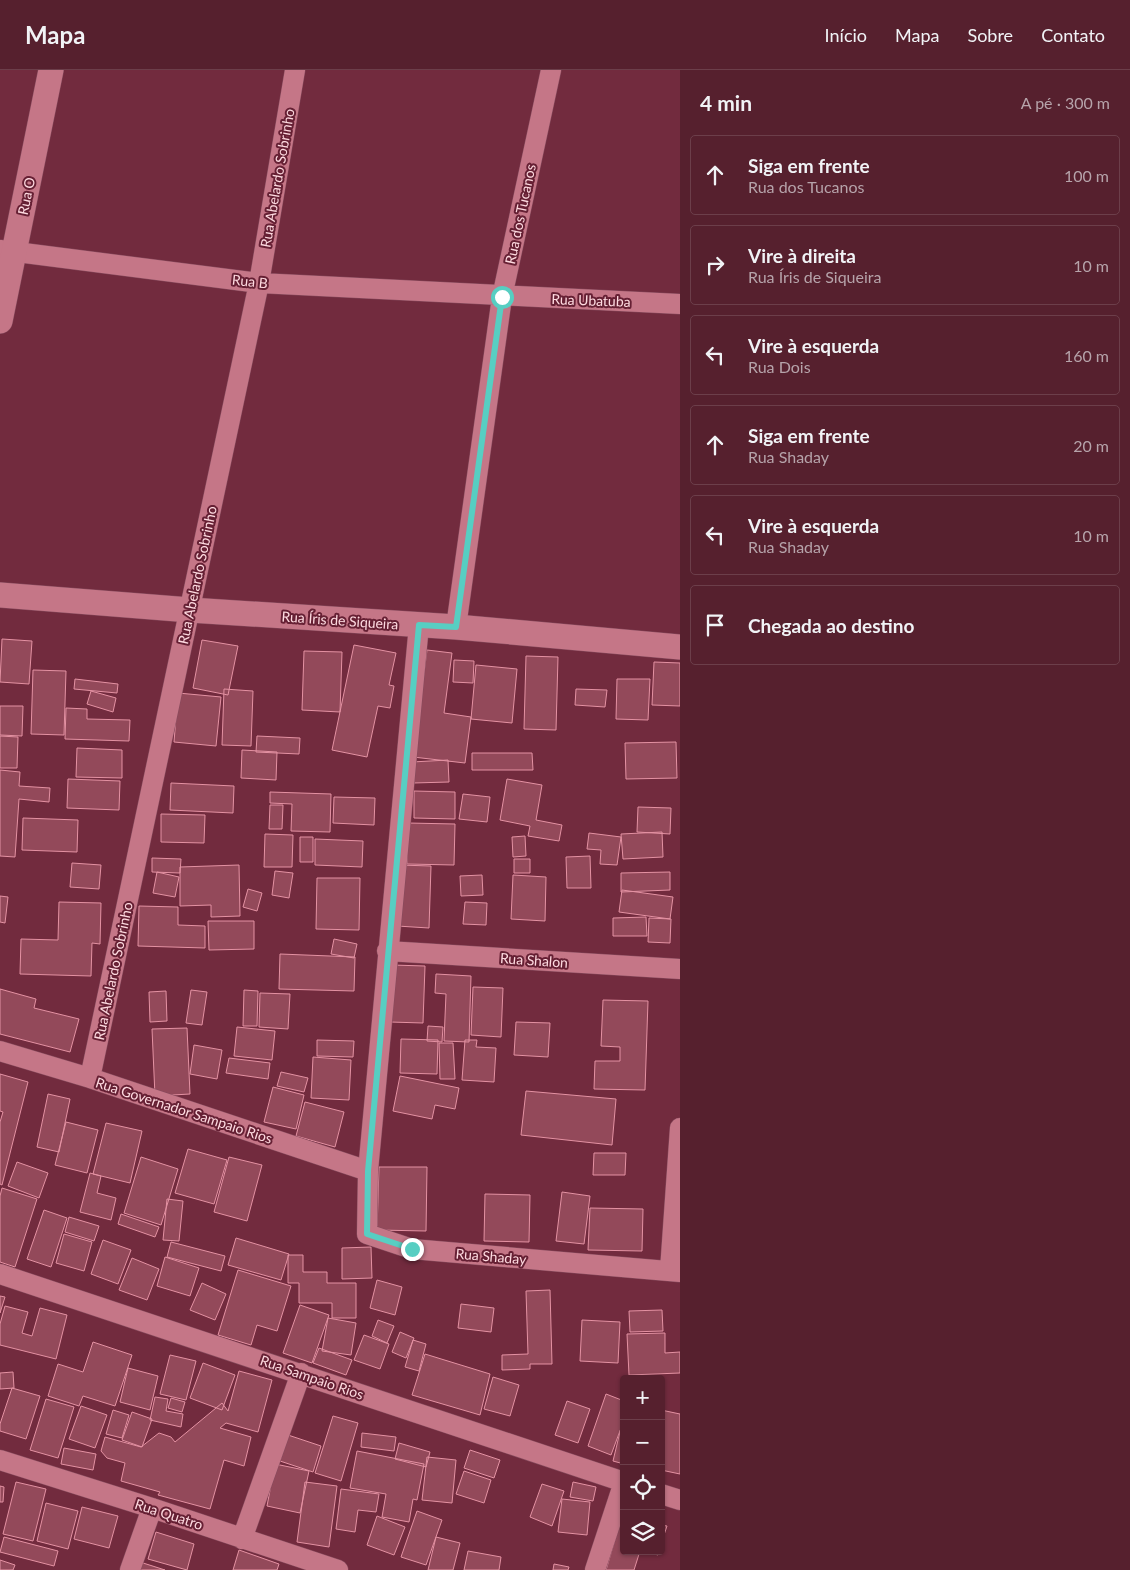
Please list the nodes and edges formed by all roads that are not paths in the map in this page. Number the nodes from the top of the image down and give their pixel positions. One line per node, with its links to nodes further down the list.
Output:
1 (52, 70): 4 (street, Rua O)
2 (295, 70): 5 (street, Rua Abelardo Sobrinho)
3 (551, 70): 6 (street, Rua dos Tucanos)
4 (7, 250): 5 (street, Rua B); 8 (street, Rua O)
5 (259, 283): 6 (street, Rua B); 10 (street, Rua Abelardo Sobrinho)
6 (502, 297): 7 (street, Rua Ubatuba); 12 (street, Rua dos Tucanos)
7 (680, 304)
8 (0, 321)
9 (0, 595): 10 (street, Rua Íris de Siqueira)
10 (190, 610): 11 (street, Rua Íris de Siqueira); 17 (street, Rua Abelardo Sobrinho)
11 (419, 625): 12 (street, Rua Íris de Siqueira); 14 (street)
12 (456, 627): 13 (street, Rua Íris de Siqueira)
13 (680, 647)
14 (387, 951): 15 (street, Rua Shalon); 19 (street)
15 (680, 969)
16 (0, 1051): 17 (street, Rua Governador Sampaio Rios)
17 (90, 1078): 19 (street, Rua Governador Sampaio Rios)
18 (680, 1128): 20 (street)
19 (368, 1171): 20 (street, Rua Shaday)
20 (675, 1271)
21 (0, 1274): 22 (street, Rua Sampaio Rios)
22 (302, 1373): 24 (street, Rua Sampaio Rios); 29 (street)
23 (0, 1460): 28 (street, Rua Quatro)
24 (620, 1481)
25 (620, 1495): 33 (street)
26 (665, 1495): 27 (street)
27 (680, 1500)
28 (152, 1508): 29 (street, Rua Quatro); 31 (street)
29 (242, 1538): 30 (street, Rua Quatro)
30 (309, 1566): 32 (street, Rua Quatro)
31 (130, 1570)
32 (338, 1570)
33 (596, 1570)

